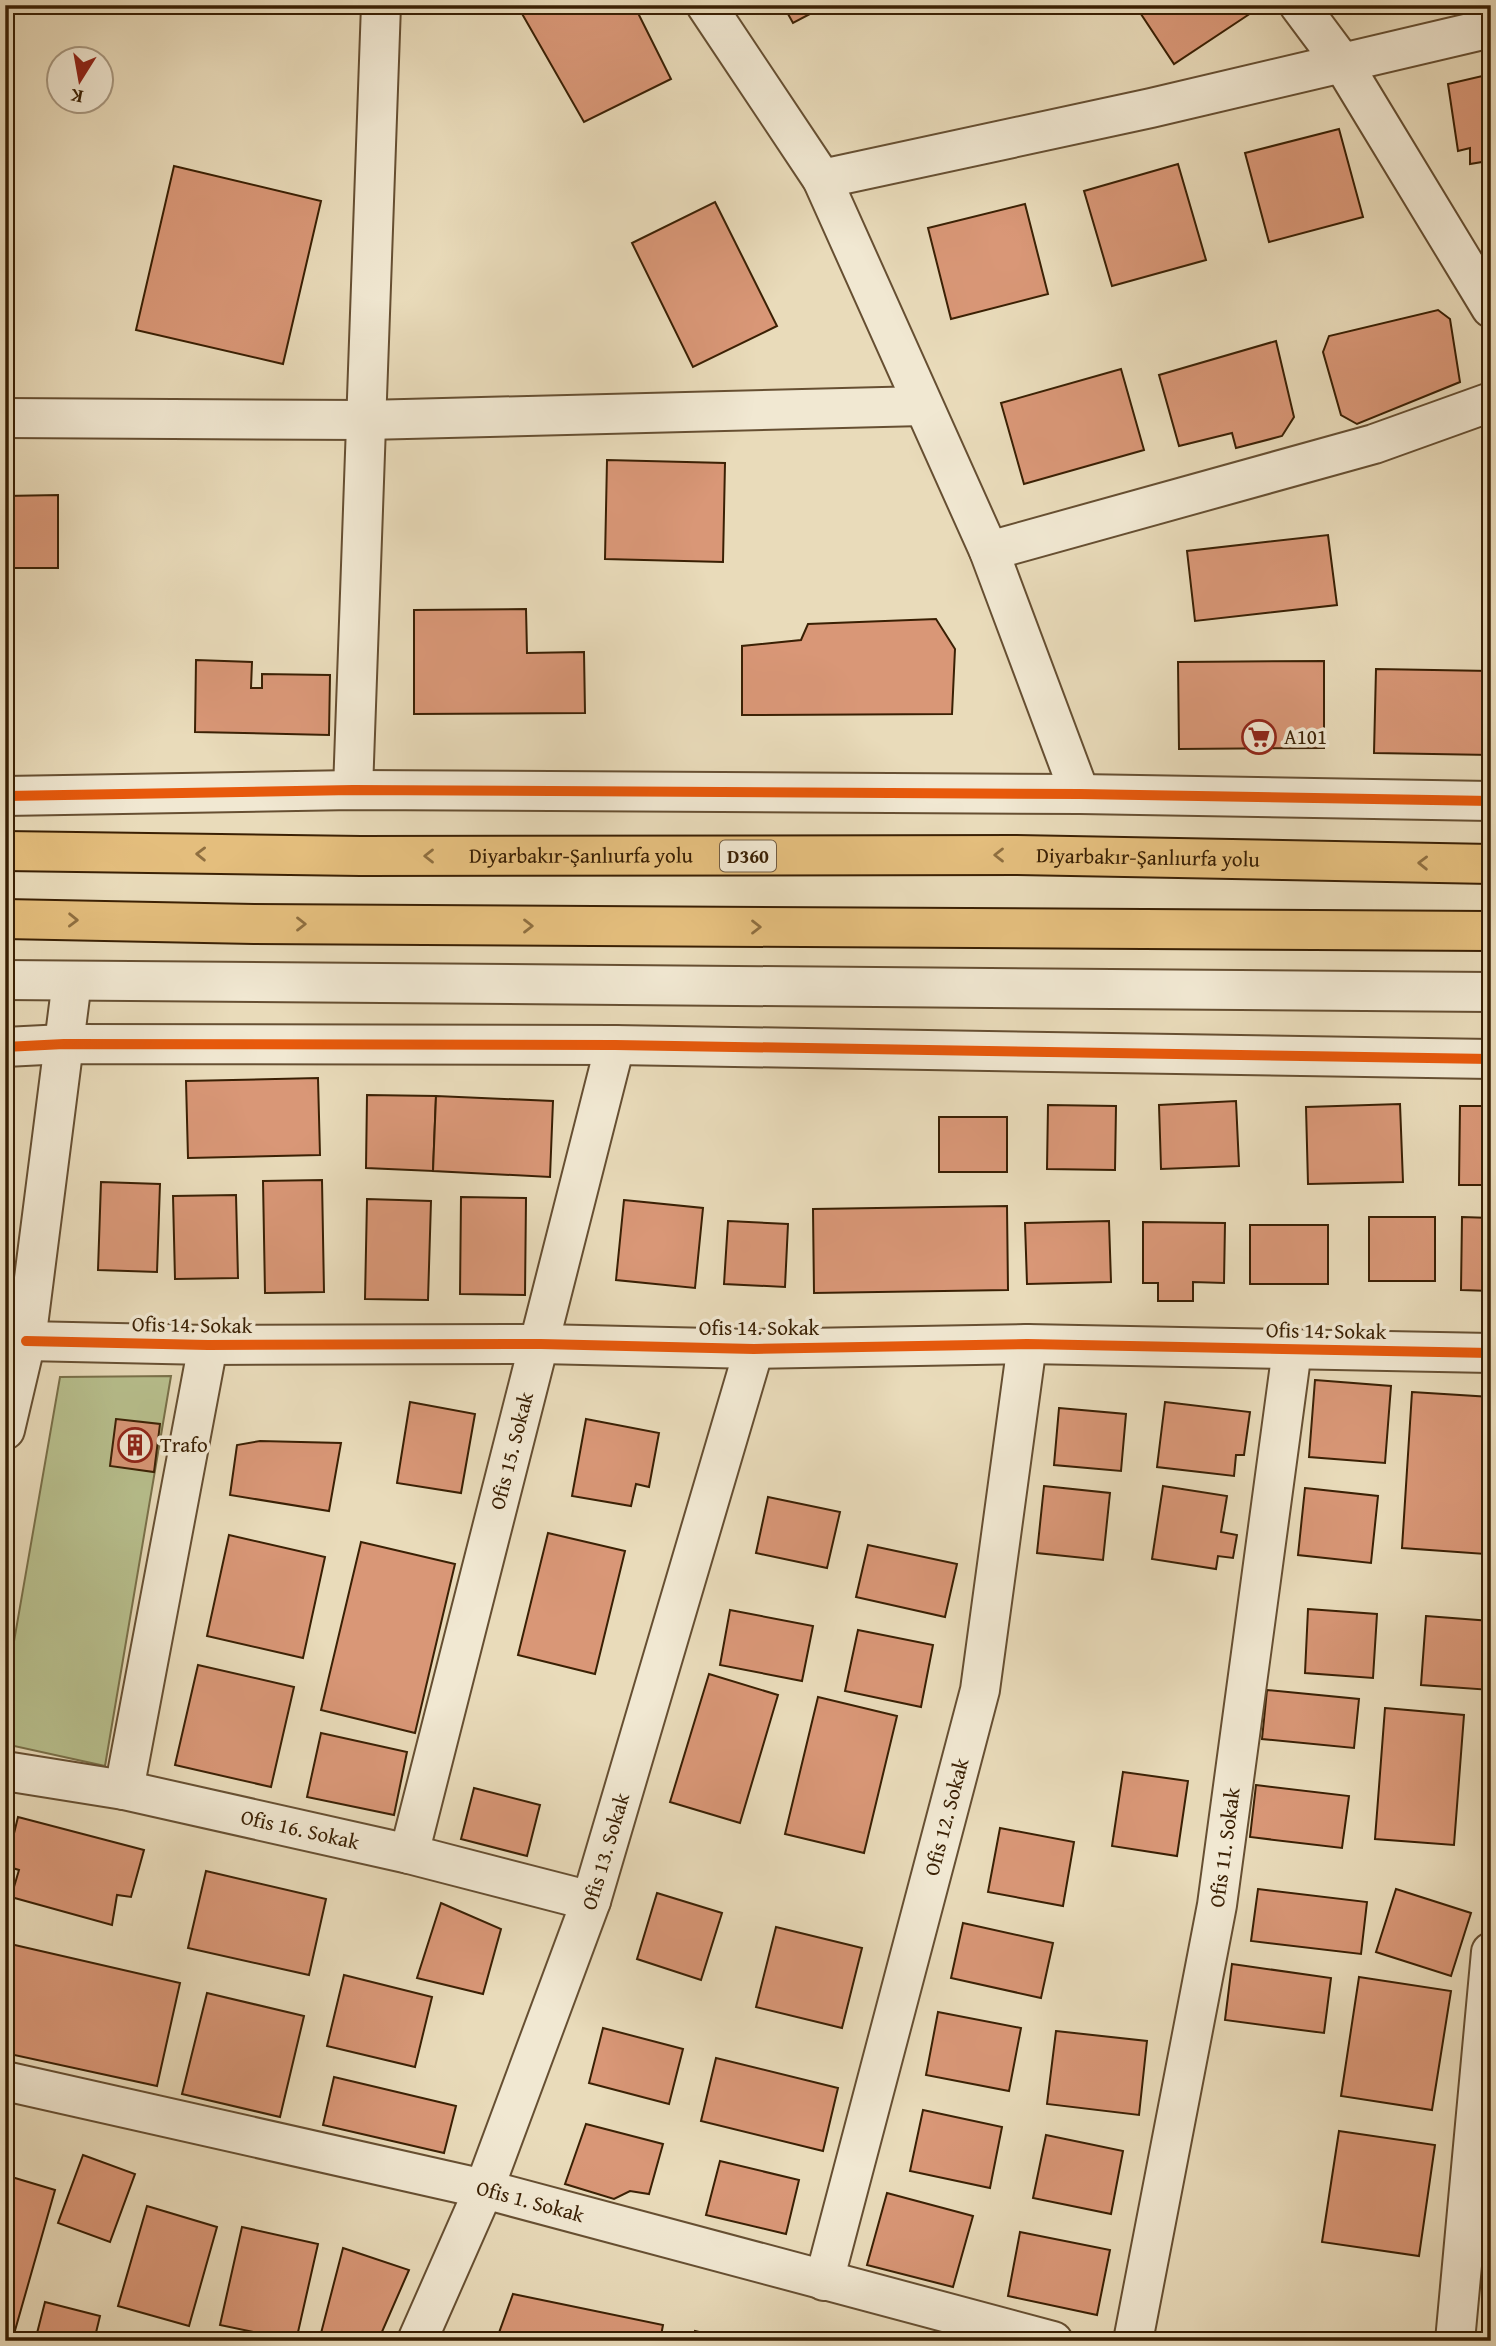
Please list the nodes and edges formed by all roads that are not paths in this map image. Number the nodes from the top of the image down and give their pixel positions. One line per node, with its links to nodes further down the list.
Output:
1 (381, 5): 11 (street)
2 (706, 5): 6 (street)
3 (1299, 5): 5 (street)
4 (1491, 28): 5 (street)
5 (1343, 64): 6 (street); 7 (street)
6 (822, 179): 9 (street)
7 (1491, 308)
8 (1491, 402): 12 (street)
9 (923, 406): 11 (street); 12 (street)
10 (5, 418): 11 (street)
11 (366, 421): 13 (street)
12 (989, 551): 14 (street)
13 (353, 790): 14 (street); 15 (street)
14 (1080, 794): 16 (street)
15 (5, 796)
16 (1491, 802)
17 (5, 851): 18 (highway, Diyarbakır-Şanlıurfa yolu / D360, one-way to 17)
18 (1491, 864)
19 (5, 919): 20 (highway, one-way to 20)
20 (1491, 931)
21 (5, 980): 22 (street)
22 (72, 981): 23 (street); 24 (street)
23 (1491, 992)
24 (64, 1044): 25 (street); 26 (street); 28 (street)
25 (615, 1045): 27 (street); 29 (street, Ofis 15. Sokak)
26 (5, 1047)
27 (1491, 1059)
28 (26, 1341): 31 (street, Ofis 14. Sokak); 35 (street)
29 (541, 1344): 31 (street, Ofis 14. Sokak); 32 (street, Ofis 14. Sokak); 38 (street, Ofis 15. Sokak)
30 (1027, 1344): 32 (street, Ofis 14. Sokak); 33 (street, Ofis 14. Sokak); 43 (street, Ofis 12. Sokak)
31 (208, 1345): 37 (street)
32 (754, 1349): 39 (street, Ofis 13. Sokak)
33 (1292, 1350): 34 (street, Ofis 14. Sokak); 46 (street, Ofis 11. Sokak)
34 (1491, 1353)
35 (5, 1430)
36 (5, 1771): 37 (street, Ofis 16. Sokak)
37 (124, 1790): 38 (street, Ofis 16. Sokak)
38 (409, 1854): 39 (street, Ofis 16. Sokak)
39 (591, 1901): 42 (street, Ofis 13. Sokak)
40 (1491, 1952): 47 (street)
41 (5, 2081): 42 (street, Ofis 1. Sokak)
42 (484, 2189): 43 (street, Ofis 1. Sokak); 44 (street, Ofis 13. Sokak)
43 (824, 2281): 45 (street, Ofis 1. Sokak)
44 (417, 2341)
45 (1053, 2341)
46 (1133, 2341)
47 (1455, 2341)

